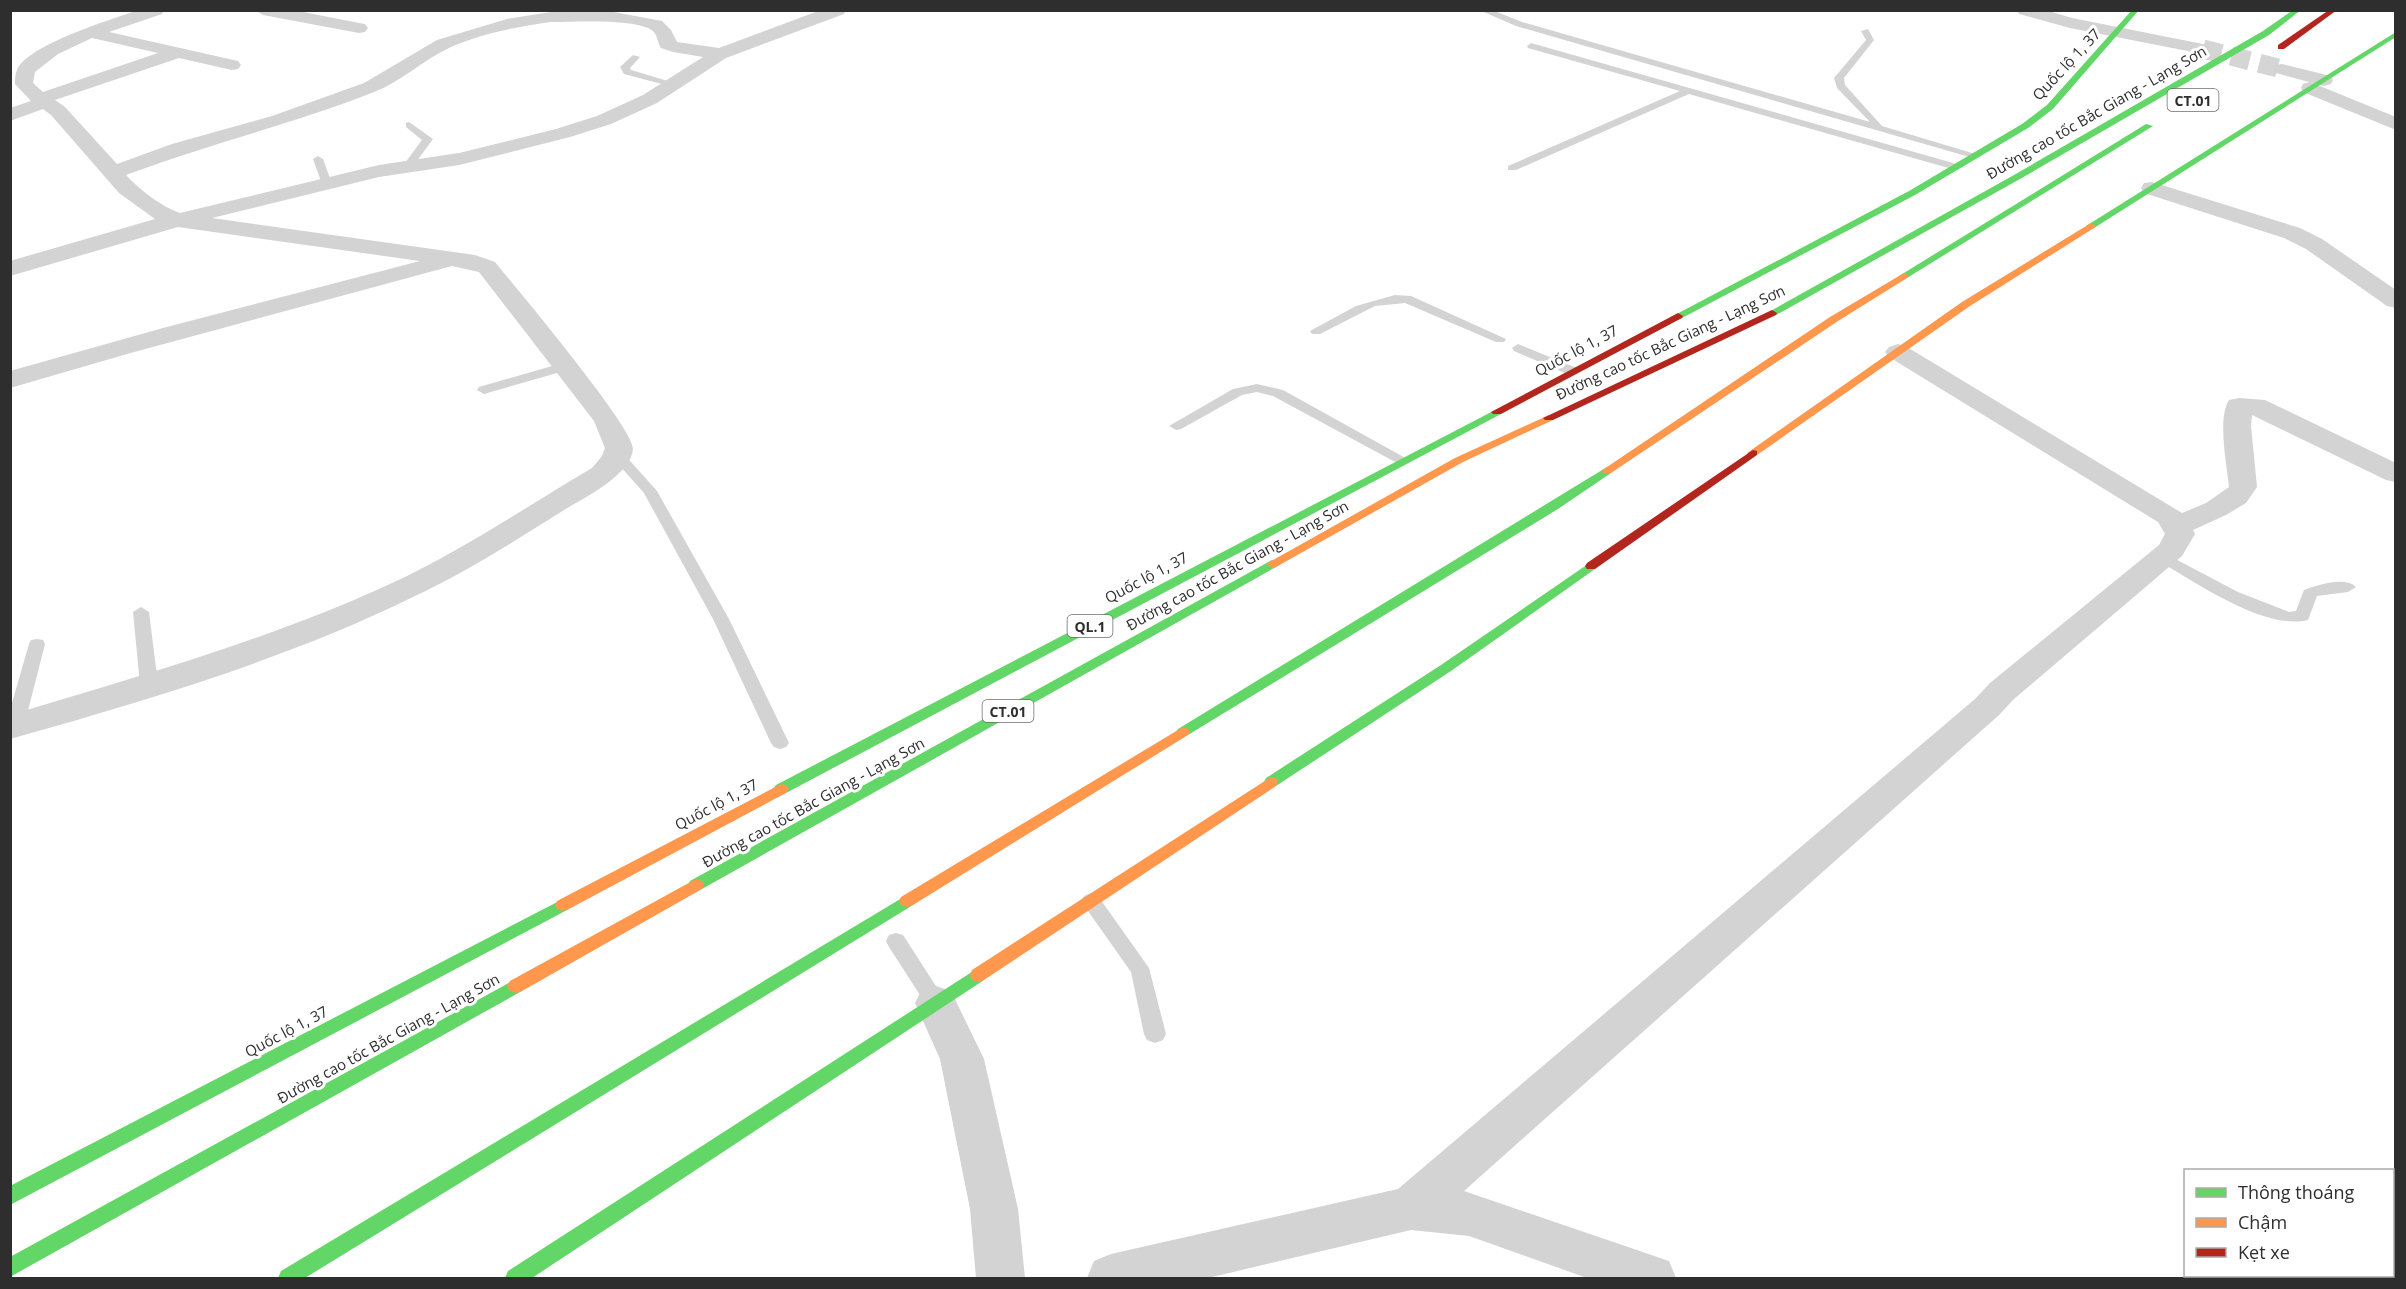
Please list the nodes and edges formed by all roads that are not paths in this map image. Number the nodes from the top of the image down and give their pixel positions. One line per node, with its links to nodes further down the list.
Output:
1 (156, 10): 12 (street)
2 (263, 10): 9 (street)
3 (838, 10): 18 (street)
4 (1483, 10): 30 (lane)
5 (2025, 10): 11 (street)
6 (2136, 10): 11 (main road, Quốc lộ 1, 37 / QL.1)
7 (2298, 10): 69 (main road, Đường cao tốc Bắc Giang - Lạng Sơn / CT.01)
8 (2334, 10): 16 (main road)
9 (359, 28)
10 (1865, 31): 30 (lane)
11 (2117, 32): 15 (street); 31 (main road, Quốc lộ 1, 37 / QL.1)
12 (93, 33): 17 (street); 25 (street)
13 (2396, 34): 23 (main road)
14 (1532, 46): 24 (lane)
15 (2203, 49)
16 (2273, 52)
17 (177, 53): 20 (street); 25 (street)
18 (720, 54): 22 (street); 36 (street)
19 (636, 57): 22 (lane)
20 (232, 65)
21 (2282, 69): 23 (street)
22 (673, 84): 33 (street)
23 (2317, 84): 28 (street); 38 (main road)
24 (1688, 91): 34 (lane); 35 (lane)
25 (42, 101): 26 (street); 36 (street)
26 (10, 115)
27 (2157, 122): 70 (main road, CT.01)
28 (2396, 124)
29 (409, 125): 33 (lane)
30 (1878, 126): 31 (lane)
31 (1977, 156): 34 (main road, Quốc lộ 1, 37 / QL.1)
32 (318, 159): 37 (lane)
33 (407, 167): 37 (street)
34 (1956, 167): 48 (main road, Quốc lộ 1, 37 / QL.1)
35 (1512, 168)
36 (114, 172): 39 (street)
37 (327, 183): 39 (street)
38 (2152, 188): 42 (street); 46 (main road)
39 (178, 220): 40 (street); 41 (street)
40 (454, 259): 47 (street); 49 (street)
41 (10, 269)
42 (2396, 301)
43 (1317, 331): 44 (lane)
44 (1500, 339)
45 (1518, 348): 48 (lane)
46 (1898, 352): 55 (street); 63 (main road)
47 (566, 366): 50 (lane); 52 (street)
48 (1572, 371): 53 (main road, Quốc lộ 1, 37 / QL.1)
49 (10, 380)
50 (484, 390)
51 (1176, 426): 53 (lane)
52 (618, 456): 60 (street); 62 (lane)
53 (1402, 460): 67 (main road, Quốc lộ 1, 37 / QL.1)
54 (2394, 472): 55 (street)
55 (2177, 526): 56 (street)
56 (2162, 557): 57 (lane); 68 (street)
57 (2348, 587)
58 (141, 612): 60 (lane)
59 (37, 644): 61 (lane)
60 (149, 684): 61 (street)
61 (13, 726)
62 (780, 743)
63 (1091, 902): 65 (main road); 66 (lane)
64 (896, 941): 65 (lane)
65 (936, 1003): 71 (main road); 72 (street)
66 (1155, 1034)
67 (10, 1196)
68 (1411, 1208): 73 (street); 74 (street)
69 (10, 1268)
70 (288, 1278)
71 (515, 1278)
72 (1001, 1278)
73 (1111, 1278)
74 (1652, 1278)

